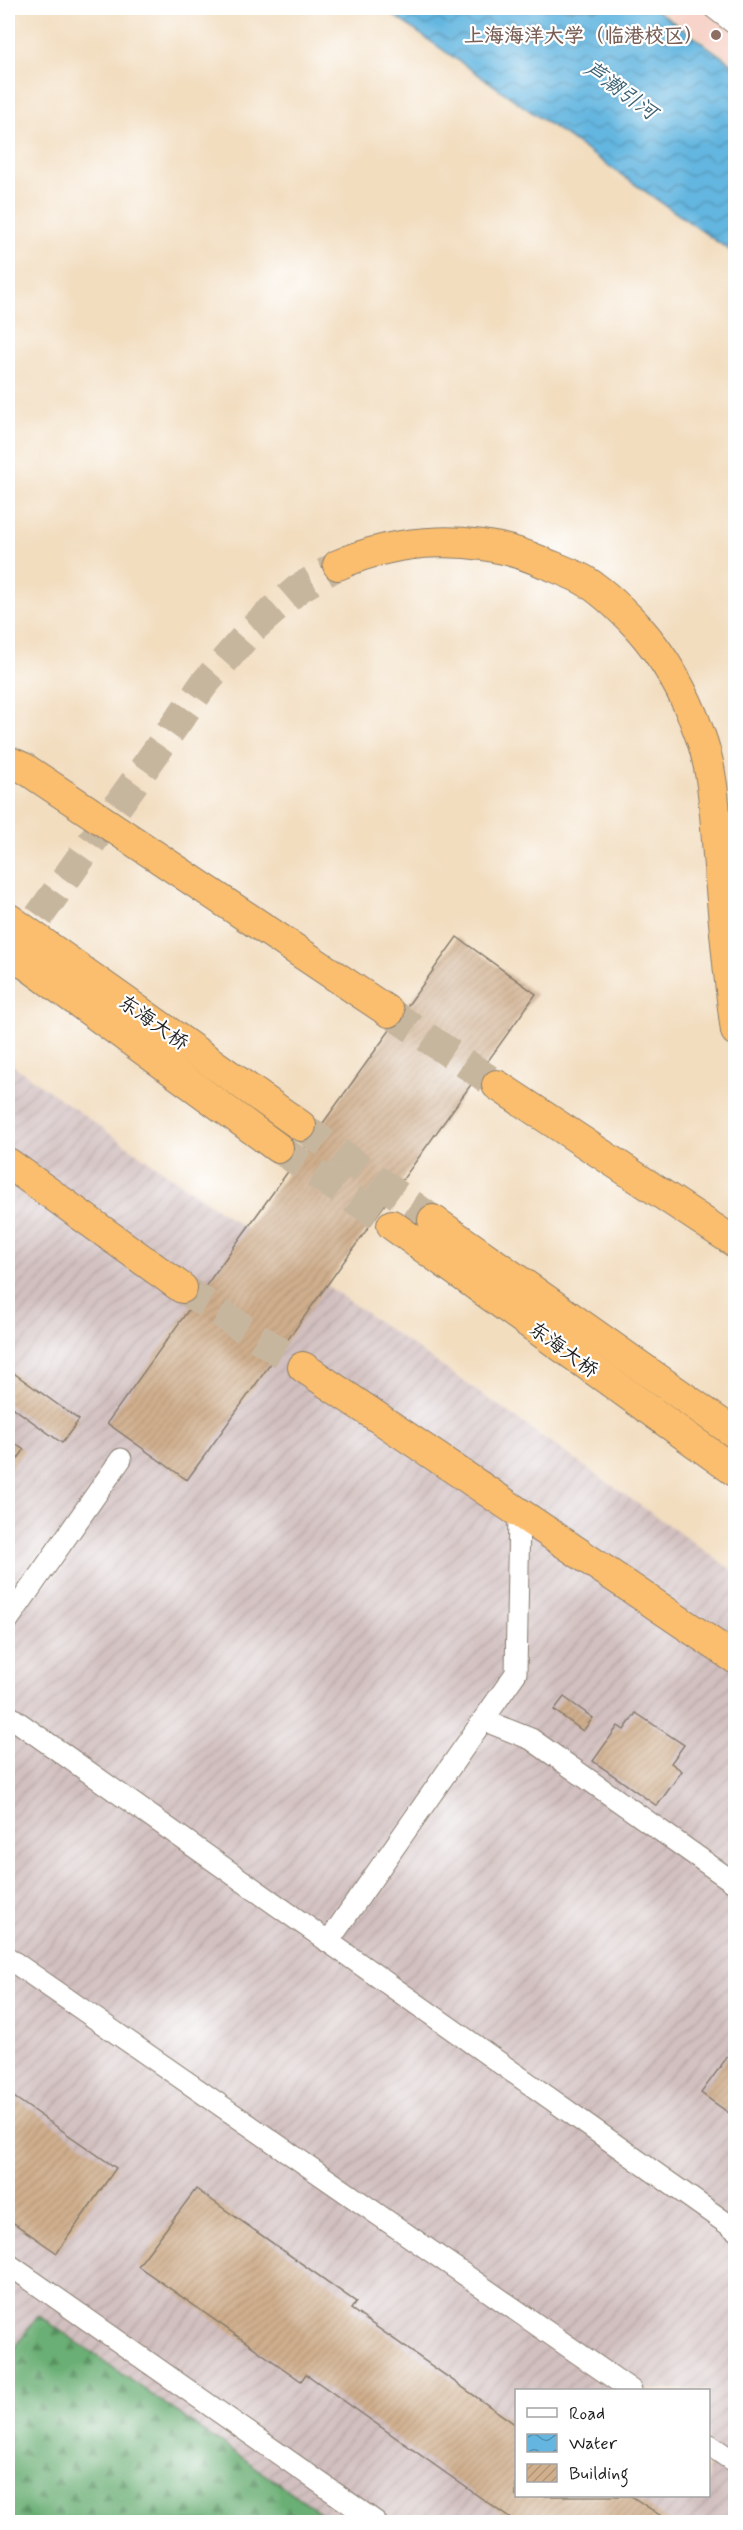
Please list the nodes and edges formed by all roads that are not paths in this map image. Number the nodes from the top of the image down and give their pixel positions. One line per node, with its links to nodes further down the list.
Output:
1 (714, 8): 2 (street)
2 (735, 25)
3 (338, 565): 8 (highway)
4 (8, 761): 7 (highway)
5 (8, 918): 10 (highway, 东海大桥)
6 (8, 951): 11 (highway, 东海大桥)
7 (389, 1012)
8 (735, 1031)
9 (497, 1085): 15 (highway)
10 (301, 1126)
11 (278, 1148)
12 (8, 1163): 16 (highway)
13 (433, 1220): 18 (highway, 东海大桥)
14 (393, 1225): 20 (highway, 东海大桥)
15 (735, 1243)
16 (182, 1288)
17 (303, 1367): 21 (highway)
18 (735, 1434)
19 (121, 1459): 22 (street)
20 (735, 1472)
21 (519, 1515): 23 (highway); 25 (street)
22 (8, 1620)
23 (735, 1659)
24 (8, 1715): 27 (street)
25 (483, 1720): 26 (street); 27 (street)
26 (735, 1884)
27 (328, 1942): 29 (street)
28 (8, 1958): 31 (street)
29 (735, 2230)
30 (8, 2264): 34 (street)
31 (628, 2389)
32 (710, 2445): 33 (street)
33 (735, 2463)
34 (376, 2523)

